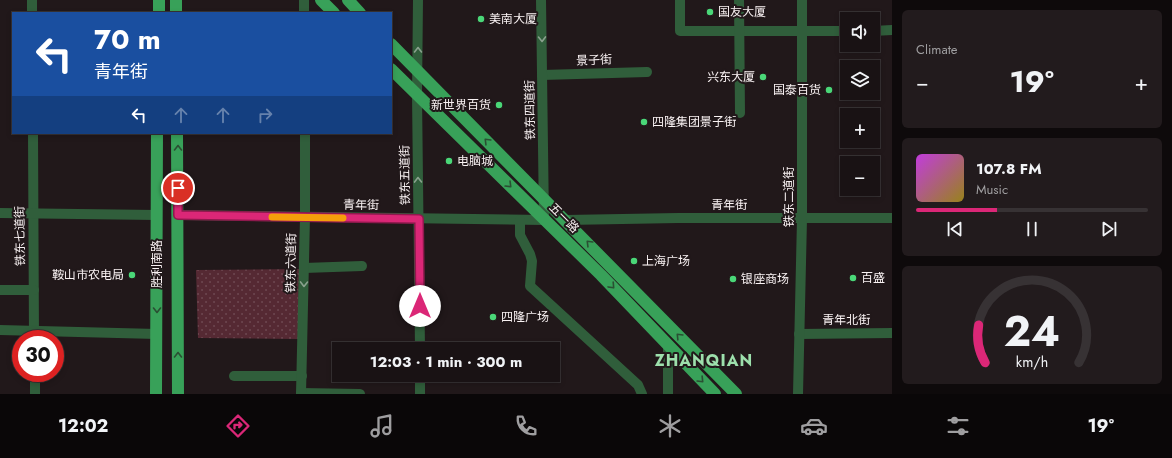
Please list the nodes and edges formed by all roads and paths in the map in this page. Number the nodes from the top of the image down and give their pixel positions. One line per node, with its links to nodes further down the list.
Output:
1 (32, 0): 12 (street)
2 (159, 0): 13 (main road)
3 (176, 0): 14 (main road)
4 (304, 0): 15 (street)
5 (321, 0): 16 (main road)
6 (348, 0): 17 (main road)
7 (418, 0): 24 (street, 铁东五道街, one-way to 7)
8 (541, 0): 27 (street, 铁东四道街, one-way to 27)
9 (680, 0): 19 (street)
10 (739, 0): 19 (street)
11 (802, 0): 22 (street, 铁东二道街)
12 (32, 12)
13 (158, 12)
14 (176, 12)
15 (304, 12)
16 (333, 12)
17 (359, 12)
18 (892, 30): 21 (street)
19 (739, 31): 22 (street); 29 (street)
20 (840, 31): 22 (street)
21 (880, 31)
22 (802, 32): 42 (street, 铁东二道街)
23 (392, 45): 24 (main road, 五一路)
24 (418, 71): 28 (street, 铁东五道街); 34 (main road, 五一路, one-way to 24)
25 (647, 72): 27 (street, 景子街)
26 (394, 75): 28 (main road, 五一路)
27 (542, 75): 34 (street, 铁东四道街)
28 (417, 95): 41 (street, 铁东五道街, one-way to 28); 44 (main road, 五一路, one-way to 44)
29 (740, 113)
30 (33, 134): 36 (street, 铁东七道街)
31 (158, 134): 37 (main road, 胜利南路)
32 (178, 134): 38 (main road, 胜利南路, one-way to 32)
33 (305, 134): 39 (street, 铁东六道街)
34 (544, 198): 44 (street, 铁东四道街); 45 (main road, 五一路)
35 (0, 213): 36 (street)
36 (33, 213): 37 (street); 49 (street, 铁东七道街)
37 (157, 215): 54 (main road, 胜利南路, one-way to 54)
38 (178, 215): 39 (street, 青年街); 65 (main road, 胜利南路, one-way to 38)
39 (305, 217): 41 (street, 青年街); 47 (street, 铁东六道街)
40 (892, 218): 42 (street, 青年街)
41 (419, 219): 43 (street, 青年街); 57 (street, 铁东五道街)
42 (802, 219): 45 (street, 青年街); 55 (street, 铁东二道街)
43 (520, 220): 44 (street, 青年街); 69 (street)
44 (544, 220): 58 (main road, 五一路, one-way to 58)
45 (566, 220): 72 (main road, 五一路, one-way to 45)
46 (362, 266): 47 (street)
47 (304, 268): 60 (street, 铁东六道街, one-way to 60)
48 (0, 290): 49 (street)
49 (34, 290): 51 (street, 铁东七道街)
50 (0, 330): 52 (street)
51 (34, 330)
52 (12, 332)
53 (892, 333): 55 (street, 青年北街)
54 (157, 334): 56 (street); 64 (main road, 胜利南路)
55 (799, 334): 73 (street, 铁东二道街)
56 (64, 335)
57 (420, 342)
58 (668, 346): 70 (street); 71 (main road, 五一路, one-way to 71)
59 (234, 376): 60 (street)
60 (302, 376): 66 (street, 铁东六道街)
61 (35, 382): 63 (street)
62 (420, 382): 68 (street)
63 (35, 394)
64 (156, 394)
65 (178, 394)
66 (301, 394): 67 (street)
67 (360, 394)
68 (420, 394)
69 (642, 394)
70 (668, 394)
71 (715, 394)
72 (736, 394)
73 (798, 394)

